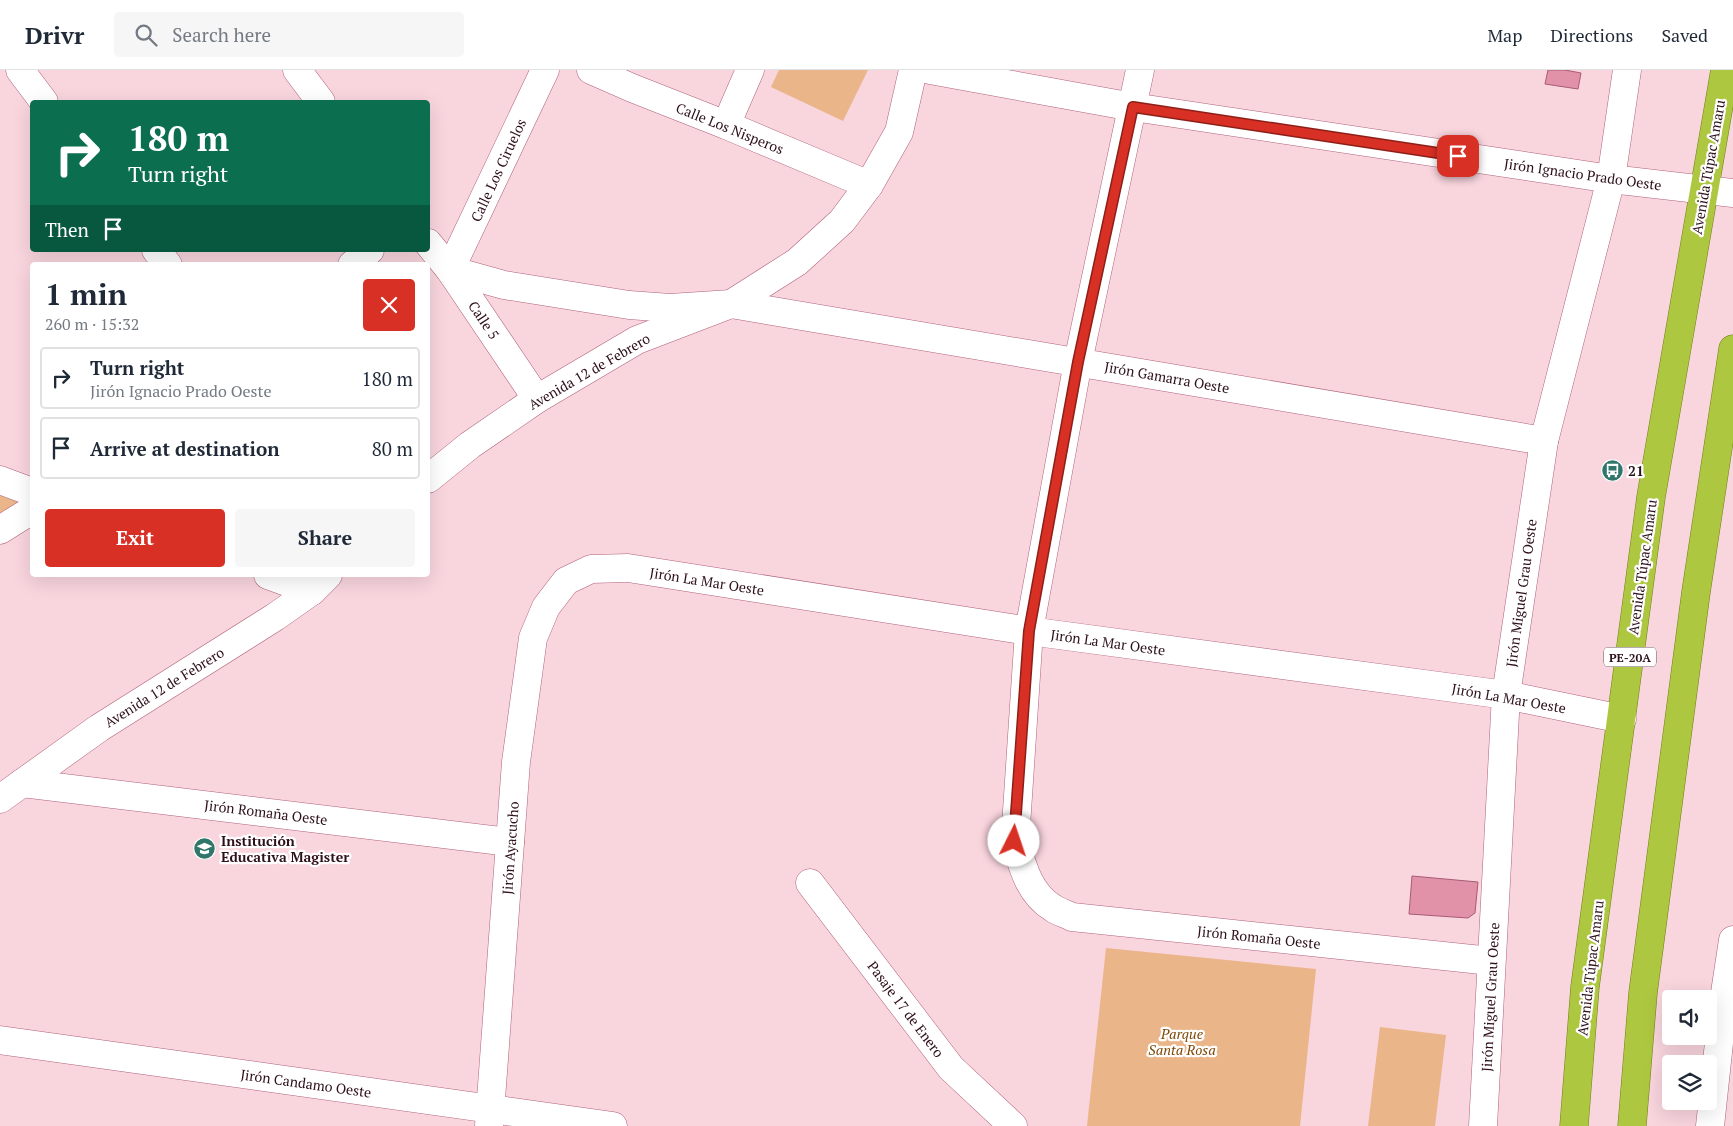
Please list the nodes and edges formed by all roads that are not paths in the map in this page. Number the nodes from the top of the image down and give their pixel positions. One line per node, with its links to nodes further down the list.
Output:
1 (20, 70): 11 (street)
2 (297, 70): 12 (street)
3 (545, 70): 24 (street, Calle Los Ciruelos)
4 (591, 70): 14 (street, Calle Los Nisperos)
5 (750, 70): 14 (street)
6 (914, 70): 16 (street, Avenida 12 de Febrero)
7 (930, 70): 13 (street, Jirón Ignacio Prado Oeste)
8 (1140, 70): 13 (street)
9 (1627, 70): 15 (street, Jirón Miguel Grau Oeste)
10 (1725, 70): 17 (highway, Avenida Túpac Amaru / PE-20A)
11 (42, 100)
12 (320, 100)
13 (1133, 107): 15 (street, Jirón Ignacio Prado Oeste); 27 (street)
14 (726, 125): 16 (street, Calle Los Nisperos)
15 (1611, 179): 17 (street, Jirón Ignacio Prado Oeste); 29 (street, Jirón Miguel Grau Oeste)
16 (869, 185): 25 (street, Avenida 12 de Febrero)
17 (1704, 190): 18 (street, Jirón Ignacio Prado Oeste); 40 (highway, Avenida Túpac Amaru / PE-20A)
18 (1733, 194)
19 (430, 245): 24 (street, Calle 5)
20 (158, 252): 22 (street)
21 (368, 252): 23 (street)
22 (166, 262)
23 (356, 262)
24 (450, 270): 25 (street, Jirón Gamarra Oeste); 28 (street, Calle 5)
25 (731, 304): 27 (street, Jirón Gamarra Oeste); 28 (street, Avenida 12 de Febrero)
26 (1733, 349): 54 (highway)
27 (1078, 362): 29 (street, Jirón Gamarra Oeste); 38 (street)
28 (537, 399): 30 (street, Avenida 12 de Febrero)
29 (1544, 441): 39 (street, Jirón Miguel Grau Oeste)
30 (430, 478)
31 (0, 480): 32 (street)
32 (30, 491)
33 (30, 511): 34 (street)
34 (0, 530)
35 (281, 577): 37 (street)
36 (566, 581): 38 (street, Jirón La Mar Oeste); 43 (street, Jirón Ayacucho)
37 (320, 583): 41 (street, Avenida 12 de Febrero)
38 (1029, 631): 39 (street, Jirón La Mar Oeste); 46 (street, Jirón Romaña Oeste)
39 (1506, 695): 40 (street, Jirón La Mar Oeste); 46 (street, Jirón Miguel Grau Oeste)
40 (1622, 718): 53 (highway, Avenida Túpac Amaru / PE-20A)
41 (22, 783): 42 (street, Avenida 12 de Febrero); 43 (street, Jirón Romaña Oeste)
42 (0, 799)
43 (510, 842): 49 (street, Jirón Ayacucho)
44 (810, 883): 51 (street, Pasaje 17 de Enero)
45 (1733, 940): 47 (street)
46 (1491, 961): 52 (street, Jirón Miguel Grau Oeste)
47 (1728, 1006): 55 (street)
48 (0, 1040): 49 (street, Jirón Candamo Oeste)
49 (490, 1117): 50 (street, Jirón Candamo Oeste)
50 (613, 1126)
51 (1013, 1126)
52 (1483, 1126)
53 (1574, 1126)
54 (1632, 1126)
55 (1710, 1126)

